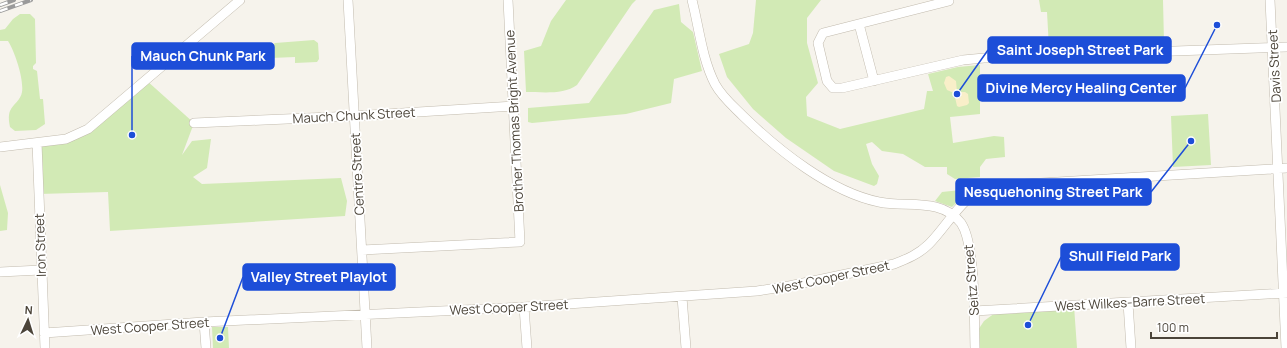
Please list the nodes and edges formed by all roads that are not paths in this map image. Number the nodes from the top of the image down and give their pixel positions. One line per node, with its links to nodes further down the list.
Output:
1 (240, 0): 14 (street)
2 (348, 0): 12 (street, Centre Street)
3 (508, 0): 11 (street, Brother Thomas Bright Avenue)
4 (692, 0): 17 (street)
5 (1270, 0): 8 (street, Davis Street)
6 (949, 1): 7 (street)
7 (859, 24): 10 (street); 10 (street)
8 (1273, 47): 9 (street); 10 (street); 16 (street, Davis Street)
9 (1287, 47)
10 (874, 81)
11 (514, 106): 12 (street, Mauch Chunk Street); 18 (street, Brother Thomas Bright Avenue)
12 (354, 116): 13 (street, Mauch Chunk Street); 18 (street, Centre Street)
13 (194, 123)
14 (37, 143): 15 (street); 19 (street, Iron Street)
15 (0, 147)
16 (1283, 168): 17 (street, West Cooper Street); 21 (street, Davis Street)
17 (954, 216): 22 (street, West Cooper Street); 25 (street, Seitz Street)
18 (362, 250): 26 (street, Centre Street)
19 (41, 270): 20 (street); 28 (street, Iron Street)
20 (0, 272)
21 (1286, 293): 23 (street, West Wilkes-Barre Street); 36 (street, Davis Street)
22 (682, 297): 24 (street, West Cooper Street); 33 (street)
23 (1128, 303): 25 (street, West Wilkes-Barre Street); 35 (street)
24 (524, 307): 26 (street, West Cooper Street); 32 (street)
25 (974, 312): 34 (street, Seitz Street)
26 (365, 315): 27 (street, West Cooper Street); 31 (street, Centre Street)
27 (204, 322): 28 (street, West Cooper Street); 30 (street)
28 (44, 333): 29 (street, Iron Street)
29 (45, 348)
30 (206, 348)
31 (367, 348)
32 (527, 348)
33 (686, 348)
34 (975, 348)
35 (1131, 348)
36 (1286, 348)

